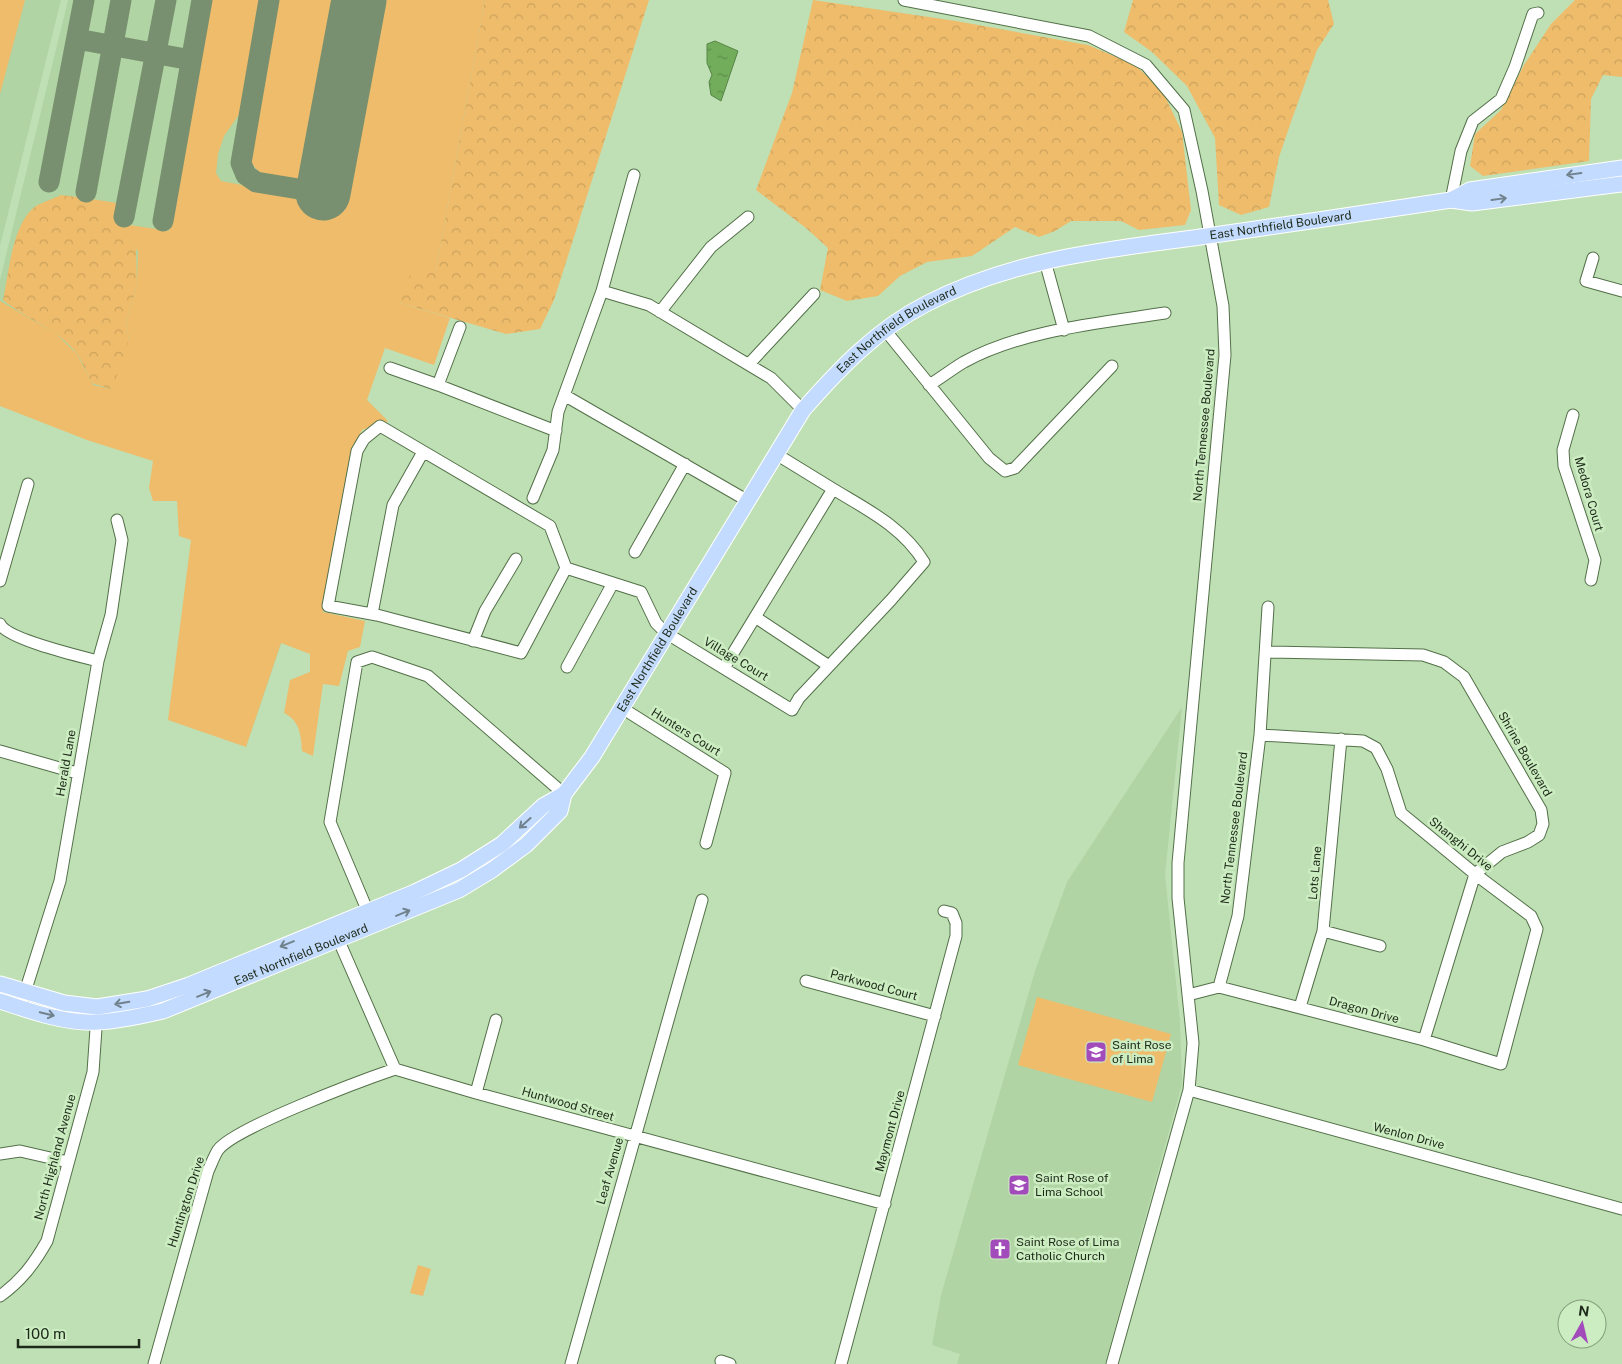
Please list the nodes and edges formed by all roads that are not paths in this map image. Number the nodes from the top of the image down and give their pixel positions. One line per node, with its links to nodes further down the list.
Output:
1 (904, 0): 2 (street, North Tennessee Boulevard)
2 (922, 2): 9 (street, North Tennessee Boulevard)
3 (1538, 13): 7 (street)
4 (1622, 168): 7 (main road, East Northfield Boulevard, one-way to 7)
5 (634, 175): 12 (street)
6 (1622, 184): 7 (main road, East Northfield Boulevard, one-way to 6)
7 (1451, 200): 9 (main road, East Northfield Boulevard)
8 (748, 217): 15 (street)
9 (1211, 236): 11 (main road, East Northfield Boulevard); 72 (street, North Tennessee Boulevard)
10 (1593, 258): 13 (street)
11 (1045, 261): 18 (main road, East Northfield Boulevard); 19 (street)
12 (602, 291): 15 (street); 25 (street)
13 (1622, 291)
14 (814, 294): 20 (street)
15 (660, 312): 20 (street)
16 (1165, 313): 19 (street)
17 (460, 328): 24 (street)
18 (885, 330): 23 (street); 26 (main road, East Northfield Boulevard)
19 (1064, 330): 23 (street)
20 (749, 364): 26 (street)
21 (1112, 366): 23 (street)
22 (390, 368): 24 (street)
23 (929, 385)
24 (438, 386): 28 (street)
25 (564, 395): 28 (street); 31 (street)
26 (803, 410): 30 (main road, East Northfield Boulevard)
27 (1573, 415): 40 (street, Medora Court)
28 (556, 431): 34 (street)
29 (423, 452): 39 (street); 44 (street); 44 (street)
30 (776, 454): 33 (street); 35 (main road, East Northfield Boulevard)
31 (684, 464): 35 (street); 37 (street)
32 (28, 484): 41 (street)
33 (833, 489): 45 (street); 51 (street)
34 (533, 498)
35 (748, 501): 47 (main road, East Northfield Boulevard)
36 (117, 520): 50 (street, Herald Lane)
37 (634, 552)
38 (516, 559): 48 (street)
39 (566, 568): 42 (street); 48 (street)
40 (1591, 580)
41 (0, 581)
42 (613, 582): 47 (street); 52 (street)
43 (1268, 607): 49 (street, North Tennessee Boulevard)
44 (372, 614): 48 (street)
45 (755, 617): 51 (street); 53 (street)
46 (0, 624): 50 (street)
47 (666, 633): 53 (street, Village Court); 54 (main road, East Northfield Boulevard)
48 (473, 641)
49 (1266, 652): 55 (street, North Tennessee Boulevard); 61 (street, Shrine Boulevard)
50 (98, 662): 58 (street, Herald Lane)
51 (829, 666): 53 (street, Village Court)
52 (567, 667)
53 (724, 668)
54 (622, 708): 59 (main road, East Northfield Boulevard); 60 (street, Hunters Court)
55 (1260, 735): 56 (street, Shanghi Drive); 70 (street, North Tennessee Boulevard)
56 (1341, 739): 61 (street, Shanghi Drive); 65 (street, Lots Lane)
57 (0, 751): 58 (street)
58 (78, 772): 71 (street, Herald Lane)
59 (564, 794): 64 (main road, East Northfield Boulevard); 64 (street)
60 (706, 843)
61 (1475, 874): 79 (street); 80 (street, Shanghi Drive)
62 (702, 900): 84 (street, Leaf Avenue)
63 (944, 911): 77 (street, Maymont Drive)
64 (371, 918): 66 (main road, East Northfield Boulevard)
65 (1323, 931): 67 (street); 74 (street, Lots Lane)
66 (335, 933): 76 (main road, East Northfield Boulevard); 81 (street)
67 (1380, 946)
68 (806, 981): 77 (street, Parkwood Court)
69 (0, 984): 71 (main road, East Northfield Boulevard)
70 (1220, 987): 72 (street); 74 (street, Dragon Drive)
71 (25, 992): 75 (street, Herald Lane); 76 (main road, East Northfield Boulevard)
72 (1188, 995): 82 (street, North Tennessee Boulevard)
73 (0, 1001): 75 (main road, East Northfield Boulevard)
74 (1300, 1007): 79 (street, Dragon Drive)
75 (20, 1008): 76 (main road, East Northfield Boulevard, one-way to 76)
76 (97, 1015): 86 (street, North Highland Avenue)
77 (935, 1016): 87 (street, Maymont Drive)
78 (496, 1020): 83 (street)
79 (1424, 1040): 80 (street, Dragon Drive)
80 (1501, 1064)
81 (395, 1069): 83 (street, Huntwood Street); 90 (street, Huntington Drive)
82 (1189, 1090): 88 (street, Wenlon Drive); 93 (street, North Tennessee Boulevard)
83 (476, 1093): 84 (street, Huntwood Street)
84 (634, 1137): 87 (street, Huntwood Street); 91 (street, Leaf Avenue)
85 (0, 1154): 86 (street)
86 (68, 1162): 89 (street, North Highland Avenue)
87 (885, 1204): 92 (street, Maymont Drive)
88 (1622, 1209)
89 (0, 1296)
90 (154, 1364)
91 (570, 1364)
92 (841, 1364)
93 (1112, 1364)

